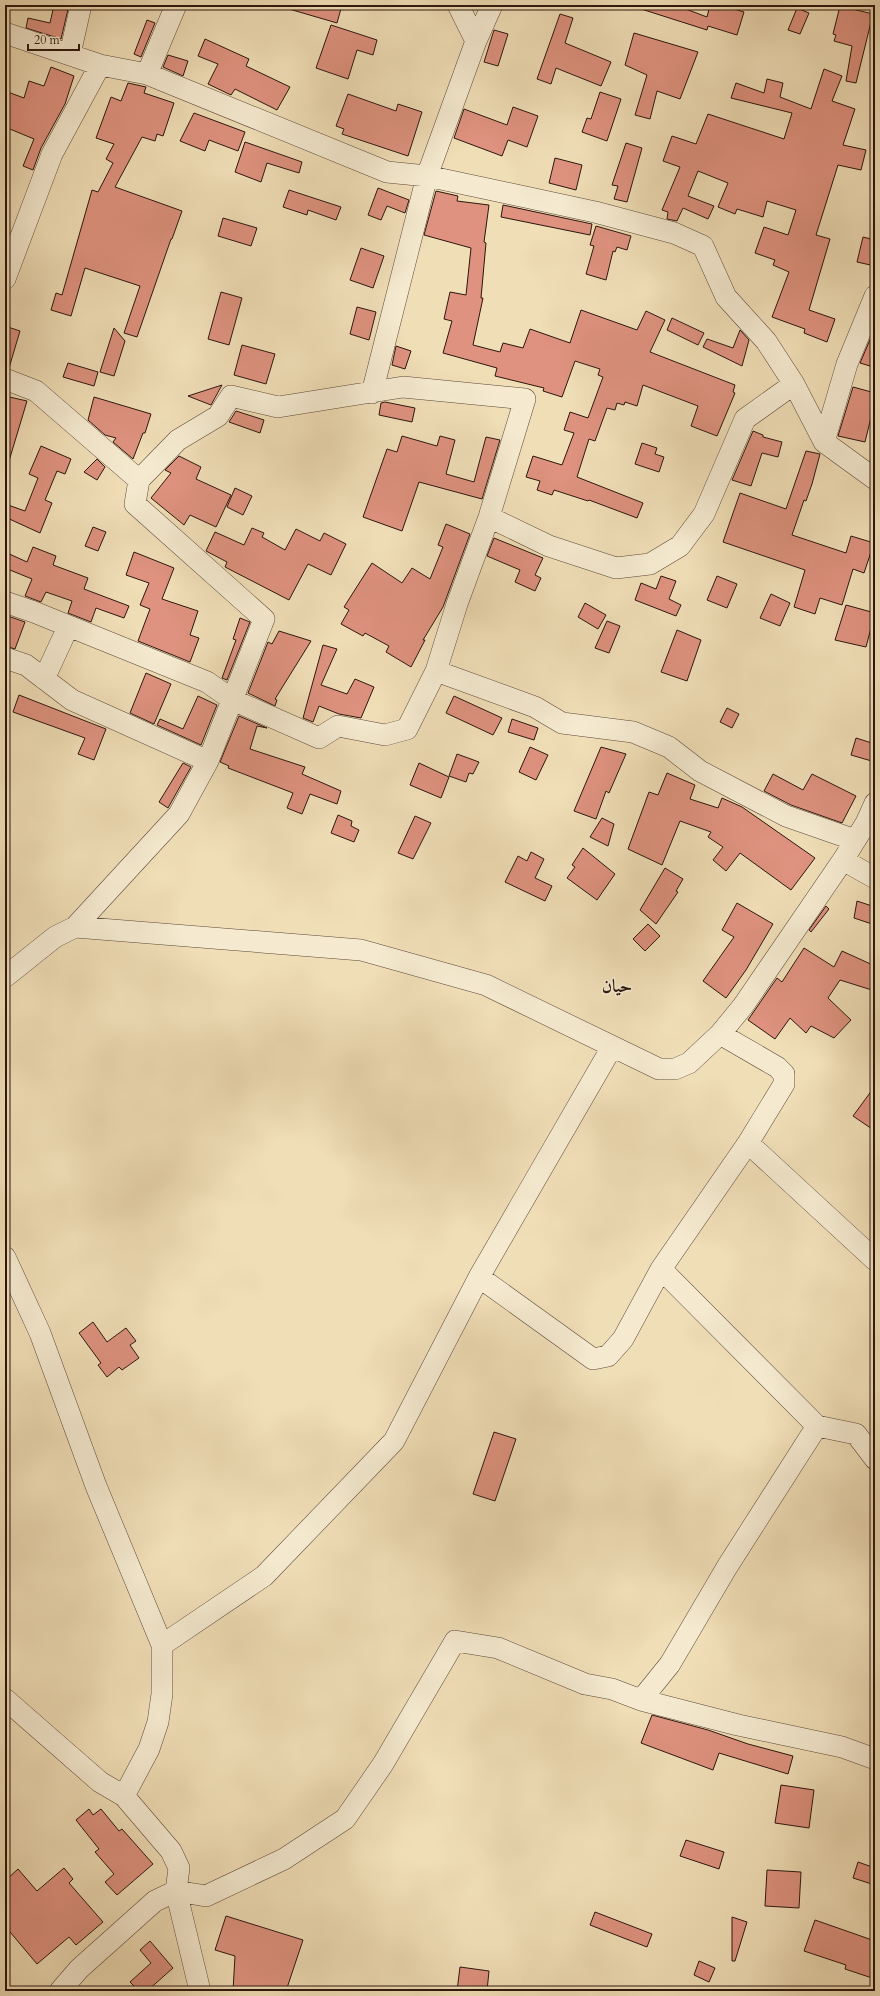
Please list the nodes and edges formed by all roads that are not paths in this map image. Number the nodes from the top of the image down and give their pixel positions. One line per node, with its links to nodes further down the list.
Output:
1 (81, 5): 7 (street)
2 (176, 5): 9 (street)
3 (458, 5): 6 (street)
4 (492, 5): 6 (street)
5 (5, 33): 7 (street)
6 (476, 41): 10 (street)
7 (70, 54): 8 (street)
8 (100, 65): 9 (street); 11 (street)
9 (147, 74): 10 (street)
10 (427, 176): 15 (street); 16 (street)
11 (10, 249): 12 (street)
12 (5, 279)
13 (875, 296): 17 (street)
14 (5, 379): 19 (street)
15 (794, 384): 17 (street); 20 (street)
16 (372, 393): 19 (street); 20 (street)
17 (824, 442): 18 (street)
18 (875, 479)
19 (139, 480): 26 (street)
20 (489, 517): 24 (street)
21 (5, 602): 22 (street)
22 (68, 627): 25 (street); 26 (street)
23 (5, 658): 25 (street)
24 (436, 671): 26 (street); 29 (street)
25 (44, 679): 27 (street)
26 (233, 700): 27 (street)
27 (208, 761): 32 (street)
28 (875, 803): 29 (street)
29 (855, 840): 30 (street)
30 (843, 860): 31 (street); 34 (street)
31 (875, 878)
32 (75, 927): 33 (street); 35 (street)
33 (5, 977)
34 (720, 1034): 35 (street); 36 (street)
35 (612, 1047): 40 (street)
36 (748, 1142): 38 (street); 39 (street)
37 (5, 1256): 43 (street)
38 (875, 1260)
39 (661, 1269): 40 (street); 41 (street)
40 (479, 1277): 43 (street)
41 (817, 1426): 42 (street); 45 (street)
42 (875, 1459)
43 (162, 1645): 47 (street)
44 (5, 1699): 47 (street)
45 (641, 1700): 46 (street); 48 (street)
46 (875, 1759)
47 (124, 1796): 48 (street)
48 (176, 1890): 49 (street); 50 (street)
49 (60, 1991)
50 (200, 1991)

